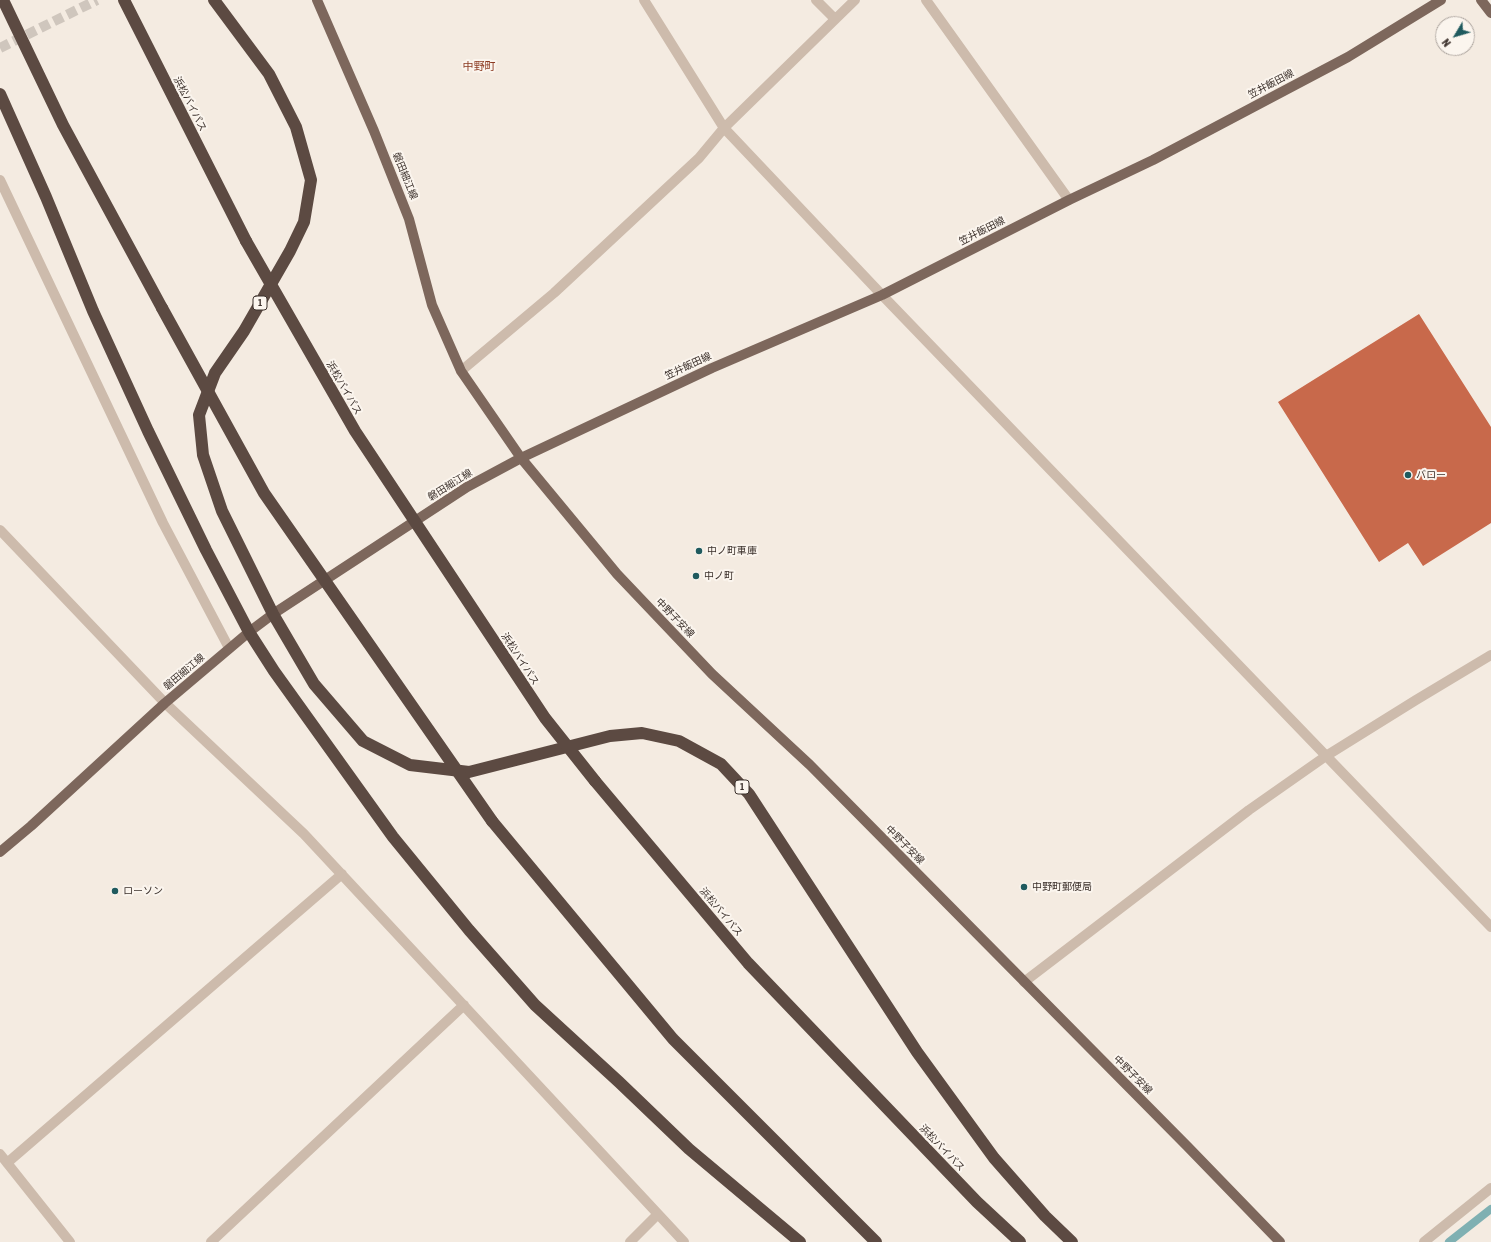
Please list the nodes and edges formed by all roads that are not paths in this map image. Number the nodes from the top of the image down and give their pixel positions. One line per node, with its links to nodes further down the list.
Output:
1 (3, 0): 41 (highway, bridge)
2 (124, 0): 42 (highway, 浜松バイパス / 1, bridge)
3 (214, 0): 21 (highway, 1)
4 (317, 0): 18 (main road, 磐田細江線)
5 (644, 0): 14 (street)
6 (816, 0): 12 (street)
7 (855, 0): 12 (street)
8 (926, 0): 16 (street)
9 (1442, 0): 16 (main road, 笠井飯田線)
10 (1481, 0): 11 (main road)
11 (1491, 13)
12 (835, 19): 14 (street)
13 (0, 94): 22 (highway)
14 (724, 128): 17 (street); 18 (street)
15 (0, 180): 23 (street)
16 (1069, 200): 17 (main road, 笠井飯田線)
17 (882, 295): 19 (main road, 笠井飯田線); 26 (street)
18 (461, 371): 19 (main road, 磐田細江線)
19 (521, 458): 21 (main road, 磐田細江線); 30 (main road, 中野子安線)
20 (0, 530): 25 (street)
21 (273, 614): 22 (main road, 磐田細江線); 43 (highway, 1)
22 (248, 632): 23 (main road, 磐田細江線); 40 (highway)
23 (229, 648): 25 (main road, 磐田細江線)
24 (1491, 655): 26 (street)
25 (165, 703): 27 (main road, 磐田細江線); 28 (street)
26 (1326, 756): 29 (street); 30 (street)
27 (0, 852)
28 (342, 874): 31 (street); 33 (street)
29 (1491, 927)
30 (1024, 982): 44 (main road, 中野子安線)
31 (464, 1005): 35 (street); 37 (street)
32 (0, 1154): 33 (street)
33 (7, 1163): 36 (street)
34 (1491, 1188): 45 (street)
35 (658, 1214): 38 (street); 39 (street)
36 (70, 1242)
37 (211, 1242)
38 (630, 1242)
39 (684, 1242)
40 (800, 1242)
41 (876, 1242)
42 (1020, 1242)
43 (1072, 1242)
44 (1280, 1242)
45 (1424, 1242)

